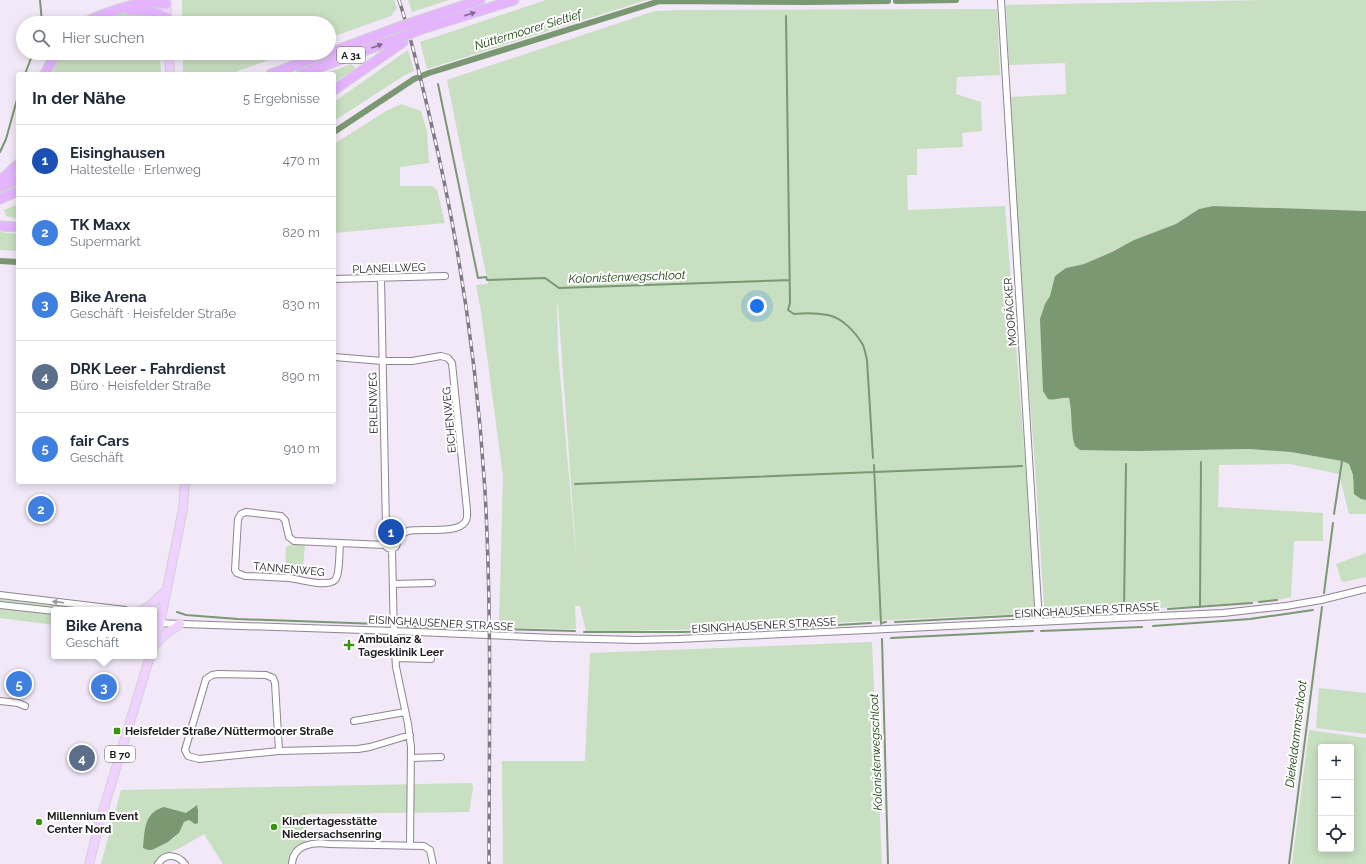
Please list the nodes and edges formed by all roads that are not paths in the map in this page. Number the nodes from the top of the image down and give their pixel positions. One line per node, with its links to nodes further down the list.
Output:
1 (480, 0): 10 (highway, A 31)
2 (514, 0): 10 (highway, A 31, one-way to 2)
3 (1001, 0): 51 (street, MOORÄCKER)
4 (146, 2): 5 (highway); 6 (highway)
5 (166, 2): 9 (main road)
6 (119, 10): 7 (highway); 8 (highway)
7 (99, 16)
8 (161, 16)
9 (167, 16)
10 (418, 26): 11 (highway, A 31, bridge); 12 (highway, A 31, bridge)
11 (405, 37): 19 (highway, A 31, one-way to 11); 20 (highway)
12 (336, 50)
13 (53, 60): 16 (highway)
14 (169, 60): 17 (main road)
15 (309, 60): 18 (highway, A 31)
16 (47, 72)
17 (170, 72)
18 (276, 72)
19 (307, 72)
20 (336, 89)
21 (16, 166): 23 (highway)
22 (16, 180): 24 (highway)
23 (0, 181)
24 (0, 187)
25 (16, 192): 26 (highway)
26 (0, 199)
27 (0, 226): 28 (highway)
28 (16, 227)
29 (445, 276): 30 (street, PLANELLWEG)
30 (381, 278): 31 (street, PLANELLWEG); 33 (street, ERLENWEG)
31 (336, 279)
32 (336, 358): 33 (street, EICHENWEG)
33 (382, 361): 35 (street, ERLENWEG); 36 (street, EICHENWEG)
34 (185, 484): 43 (main road)
35 (386, 528)
36 (396, 539): 38 (street); 39 (street)
37 (340, 544): 37 (street, TANNENWEG); 38 (street, TANNENWEG)
38 (385, 545): 39 (street)
39 (392, 549): 41 (street)
40 (432, 583): 41 (street)
41 (393, 584): 53 (street)
42 (1366, 589): 51 (street, EISINGHAUSENER STRASSE)
43 (166, 590): 47 (main road); 49 (main road)
44 (0, 595): 46 (street, one-way to 44)
45 (0, 606): 48 (street)
46 (100, 607)
47 (148, 607)
48 (51, 611)
49 (157, 618)
50 (157, 621): 52 (street, EISINGHAUSENER STRASSE)
51 (1039, 622): 53 (street, EISINGHAUSENER STRASSE)
52 (180, 624): 53 (street, EISINGHAUSENER STRASSE); 54 (main road)
53 (394, 631): 55 (street)
54 (157, 641)
55 (396, 658): 57 (street); 60 (street)
56 (149, 659): 67 (main road, B 70)
57 (431, 659)
58 (0, 701): 59 (street)
59 (25, 706)
60 (405, 712): 61 (street); 62 (street)
61 (354, 721)
62 (410, 735): 63 (street); 65 (street)
63 (279, 751): 63 (street)
64 (441, 757): 65 (street)
65 (411, 758): 66 (street)
66 (410, 845): 70 (street); 71 (street)
67 (89, 864)
68 (158, 864): 69 (street)
69 (185, 864)
70 (292, 864)
71 (433, 864)

